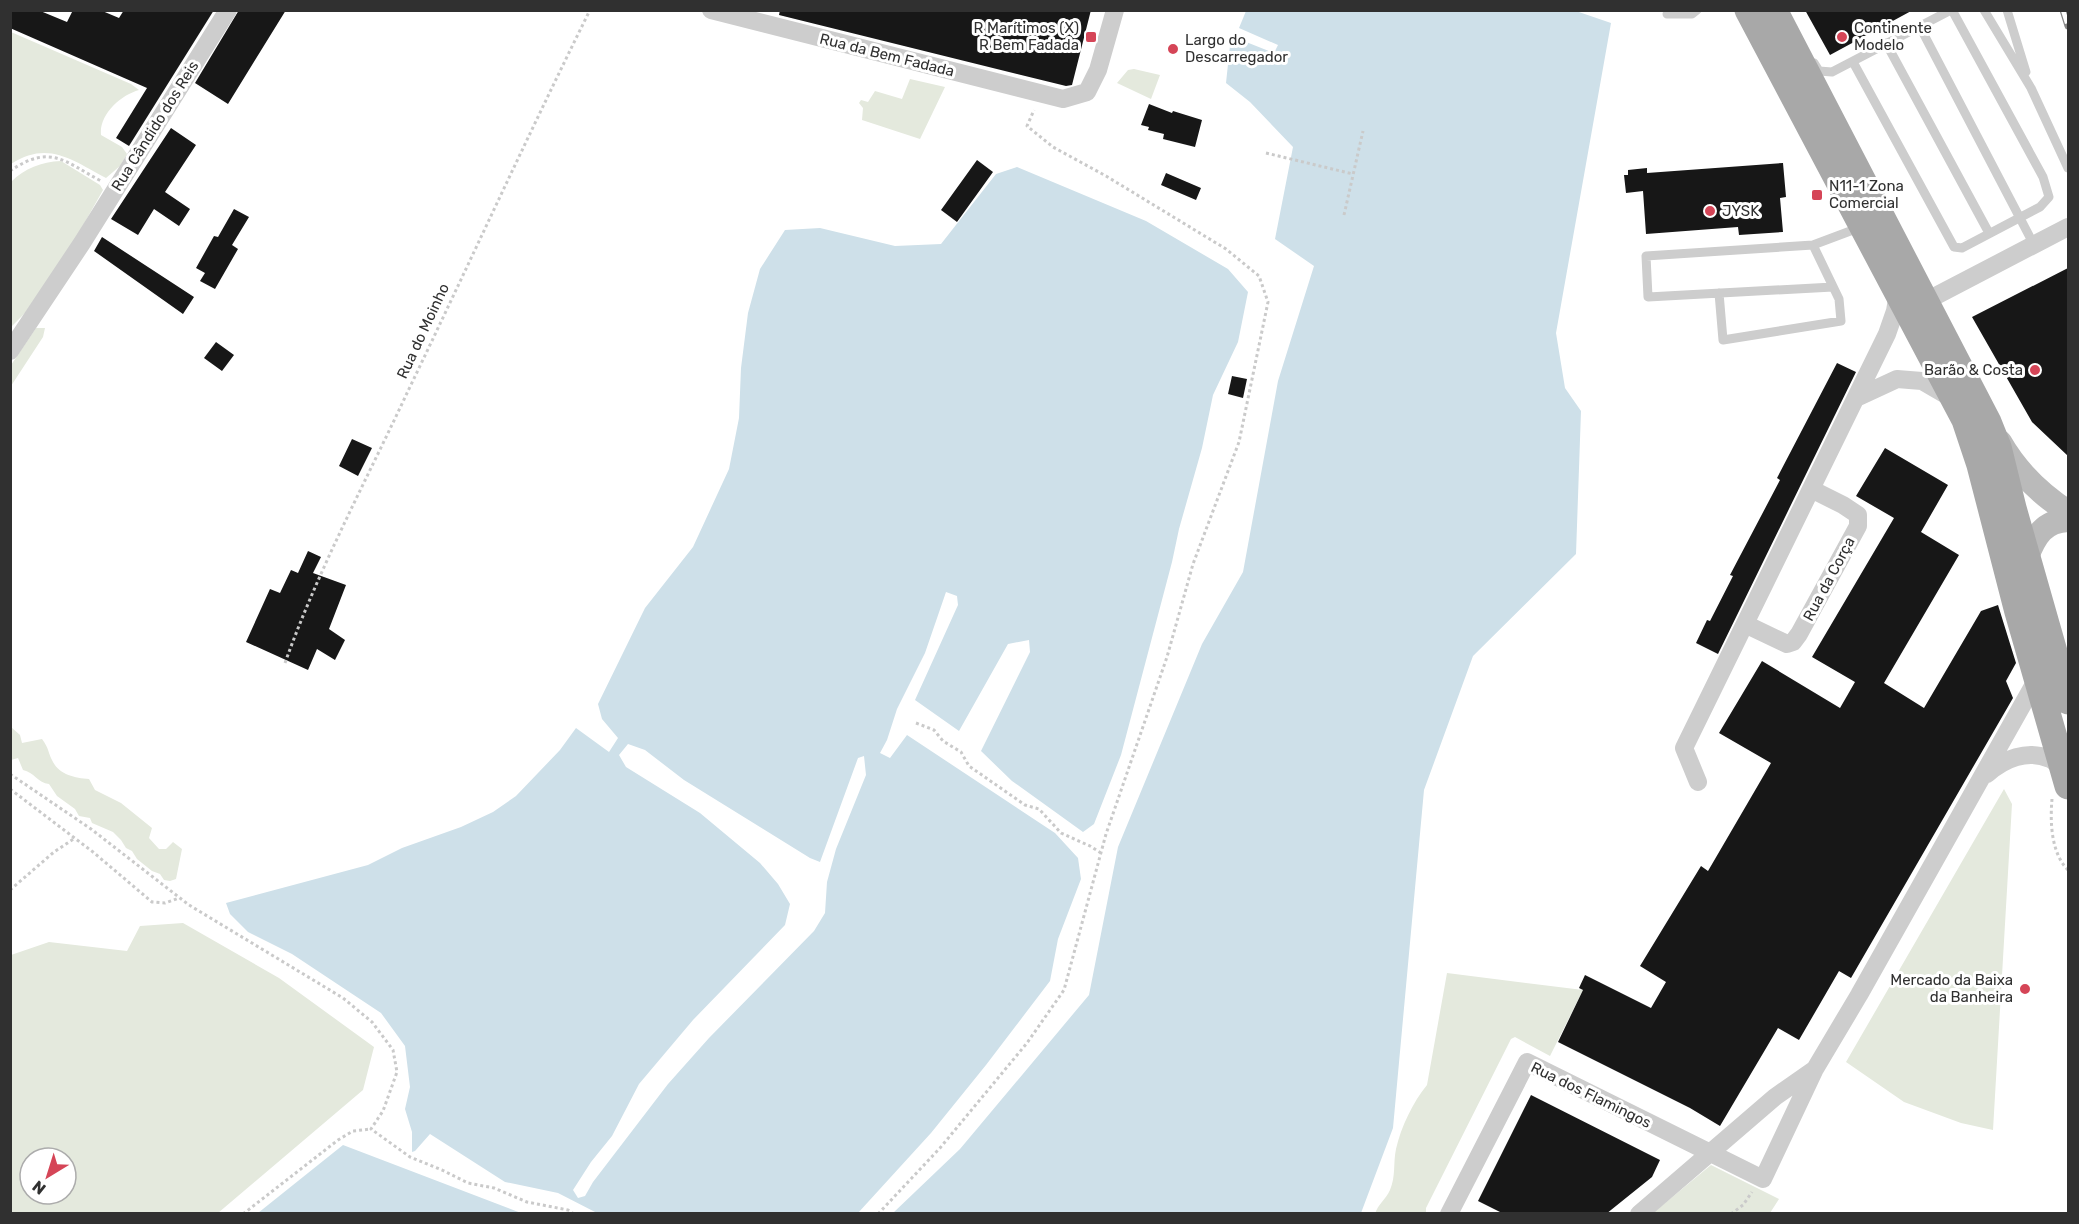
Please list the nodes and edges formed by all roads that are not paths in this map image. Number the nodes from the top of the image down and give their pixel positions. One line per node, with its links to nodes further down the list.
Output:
1 (228, 10): 26 (street, Rua Cândido dos Reis)
2 (711, 10): 3 (street, Rua da Bem Fadada)
3 (1114, 10)
4 (1697, 10): 10 (lane)
5 (1748, 10): 17 (main road)
6 (1951, 10): 11 (lane); 16 (lane)
7 (1984, 10): 14 (lane)
8 (2007, 10): 14 (lane)
9 (1775, 12): 13 (lane); 25 (main road)
10 (1667, 14)
11 (1920, 27): 12 (lane); 16 (lane)
12 (1886, 43): 13 (lane); 19 (lane)
13 (1853, 62): 19 (lane)
14 (2031, 88): 15 (lane)
15 (2068, 168)
16 (2020, 216): 19 (lane); 21 (lane)
17 (1863, 226): 20 (lane); 24 (main road)
18 (2068, 227): 21 (street)
19 (1989, 233)
20 (1813, 245): 22 (lane); 23 (lane)
21 (2034, 245): 25 (street)
22 (1833, 287): 23 (lane); 23 (lane)
23 (1719, 293)
24 (1898, 293): 27 (street); 28 (main road)
25 (1926, 301): 29 (main road)
26 (10, 351)
27 (1856, 398): 28 (street); 30 (street)
28 (1954, 399): 35 (main road)
29 (1988, 422): 31 (main road); 33 (main road)
30 (1811, 489): 34 (street); 34 (street, Rua da Corça)
31 (2068, 512)
32 (2068, 520): 33 (main road)
33 (2027, 557): 35 (main road)
34 (1745, 624): 38 (street)
35 (2055, 669): 36 (main road); 37 (street); 39 (main road)
36 (2068, 701)
37 (1981, 780): 39 (street); 40 (street)
38 (1698, 782)
39 (2062, 786)
40 (1815, 1069): 41 (street); 41 (street, Rua dos Flamingos)
41 (1710, 1154): 42 (street, Rua dos Flamingos); 43 (street)
42 (1449, 1214)
43 (1639, 1214)

